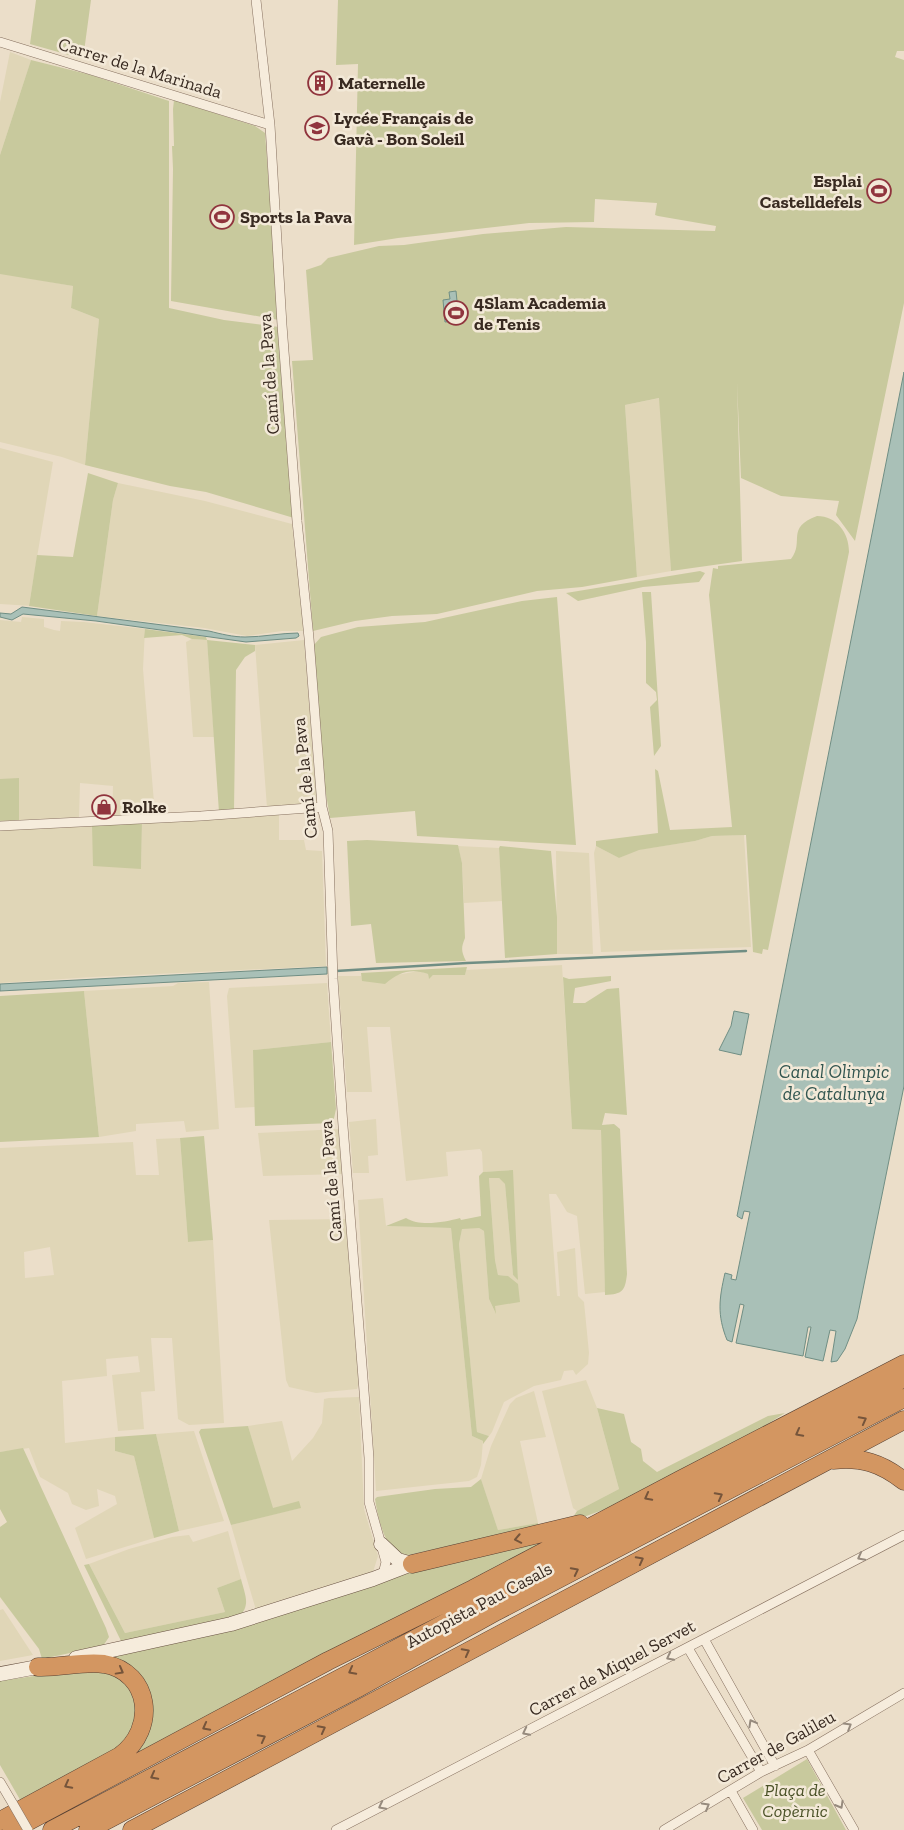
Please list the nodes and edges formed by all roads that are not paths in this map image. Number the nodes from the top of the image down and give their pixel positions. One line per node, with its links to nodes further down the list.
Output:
1 (256, 0): 3 (street, Camí de la Pava)
2 (0, 42): 3 (street, Carrer de la Marinada)
3 (270, 125): 4 (street, Camí de la Pava)
4 (322, 807): 5 (street); 16 (street, Camí de la Pava)
5 (0, 826)
6 (904, 1357): 9 (highway)
7 (904, 1364): 9 (highway)
8 (904, 1378): 19 (highway, Autopista Pau Casals, one-way to 19)
9 (862, 1385): 14 (highway, one-way to 14)
10 (904, 1398): 36 (highway, Autopista Pau Casals, one-way to 10)
11 (904, 1420): 12 (highway)
12 (827, 1461): 13 (highway); 37 (highway, one-way to 12)
13 (904, 1481)
14 (616, 1513): 17 (highway, one-way to 17); 25 (highway)
15 (904, 1535): 20 (street, Carrer de Miquel Servet, one-way to 20)
16 (382, 1547): 17 (street); 18 (street, Camí de la Pava)
17 (412, 1564): 18 (street)
18 (379, 1576): 22 (street)
19 (504, 1592): 25 (highway); 35 (highway, Autopista Pau Casals, one-way to 35)
20 (704, 1639): 21 (street, Carrer de Miquel Servet); 27 (street, one-way to 20)
21 (688, 1648): 28 (street); 32 (street, Carrer de Miquel Servet, one-way to 32)
22 (38, 1667): 23 (street); 31 (highway, one-way to 31)
23 (0, 1674)
24 (904, 1693): 26 (street, Carrer de Galileu, one-way to 24)
25 (264, 1696): 33 (highway, one-way to 33)
26 (808, 1750): 27 (street, Carrer de Galileu); 40 (street, one-way to 40)
27 (775, 1766): 28 (street, Carrer de Galileu)
28 (761, 1772): 30 (street, Carrer de Galileu)
29 (0, 1782): 34 (street, bridge)
30 (731, 1791): 38 (street, Carrer de Galileu, one-way to 30); 39 (street)
31 (0, 1822)
32 (340, 1829)
33 (12, 1830)
34 (28, 1830)
35 (52, 1830)
36 (88, 1830)
37 (132, 1830)
38 (664, 1830)
39 (752, 1830)
40 (854, 1830)

